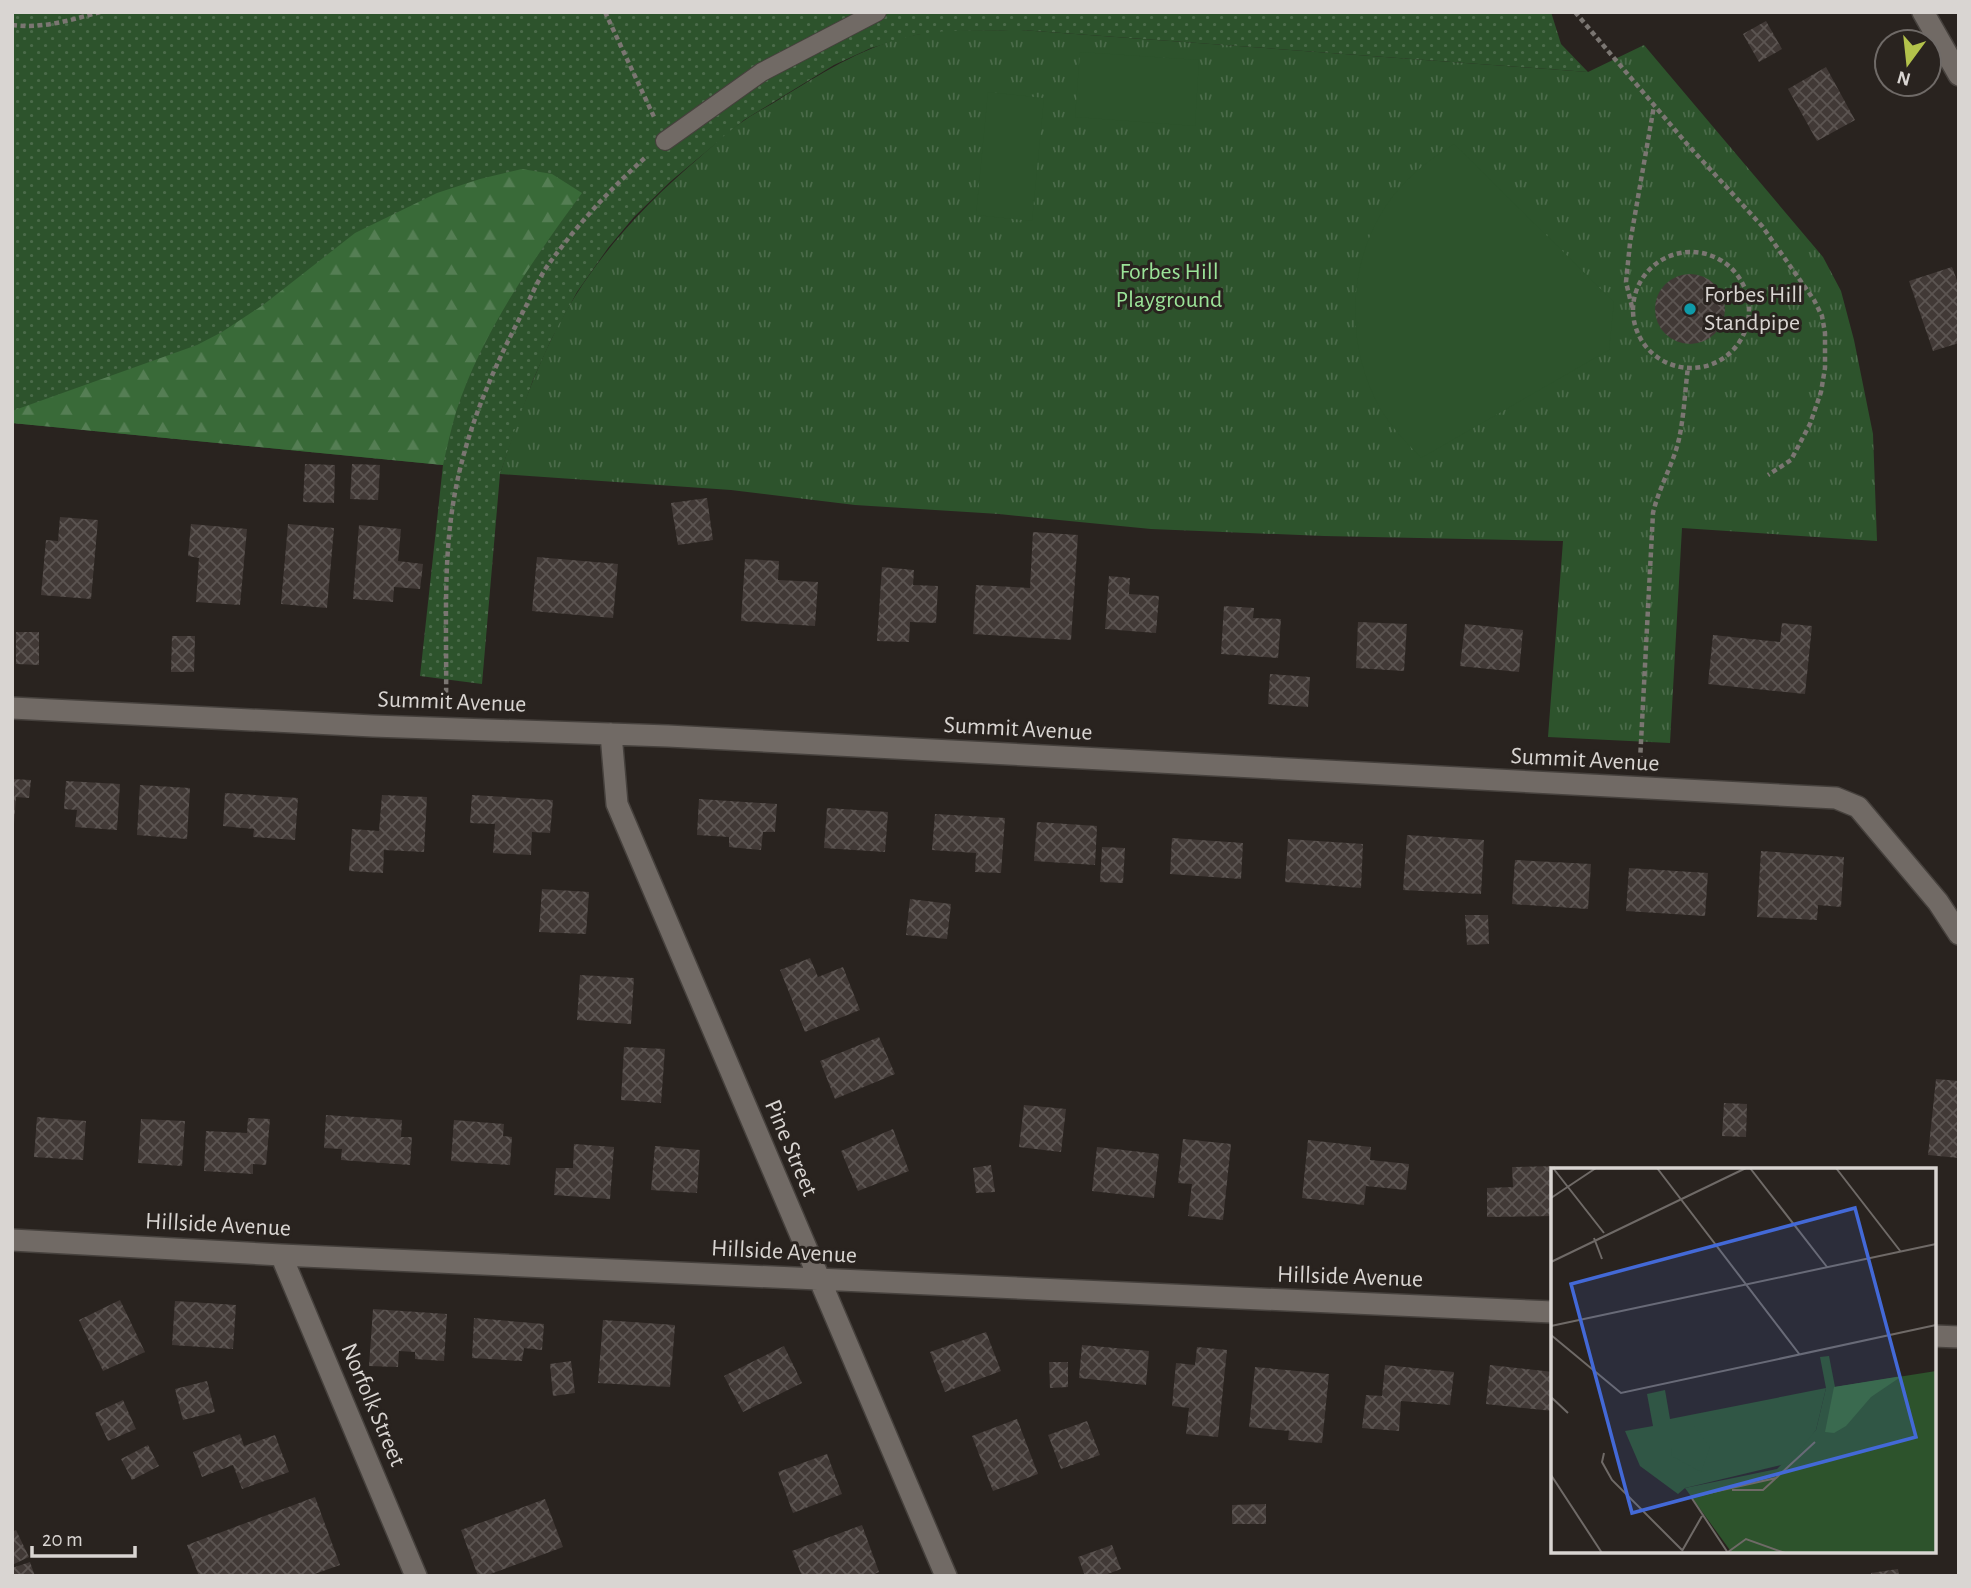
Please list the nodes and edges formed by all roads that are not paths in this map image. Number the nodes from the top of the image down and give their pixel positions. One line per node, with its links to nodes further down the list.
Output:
1 (877, 12): 4 (lane)
2 (1923, 12): 3 (street)
3 (1959, 75)
4 (665, 141)
5 (12, 708): 6 (street, Summit Avenue)
6 (611, 734): 7 (street, Summit Avenue); 10 (street, Pine Street)
7 (1959, 934)
8 (12, 1240): 9 (street, Hillside Avenue)
9 (281, 1255): 10 (street, Hillside Avenue); 14 (street, Norfolk Street)
10 (819, 1280): 11 (street, Hillside Avenue); 15 (street, Pine Street)
11 (1551, 1312)
12 (1936, 1336): 13 (street)
13 (1959, 1338)
14 (416, 1576)
15 (946, 1576)

